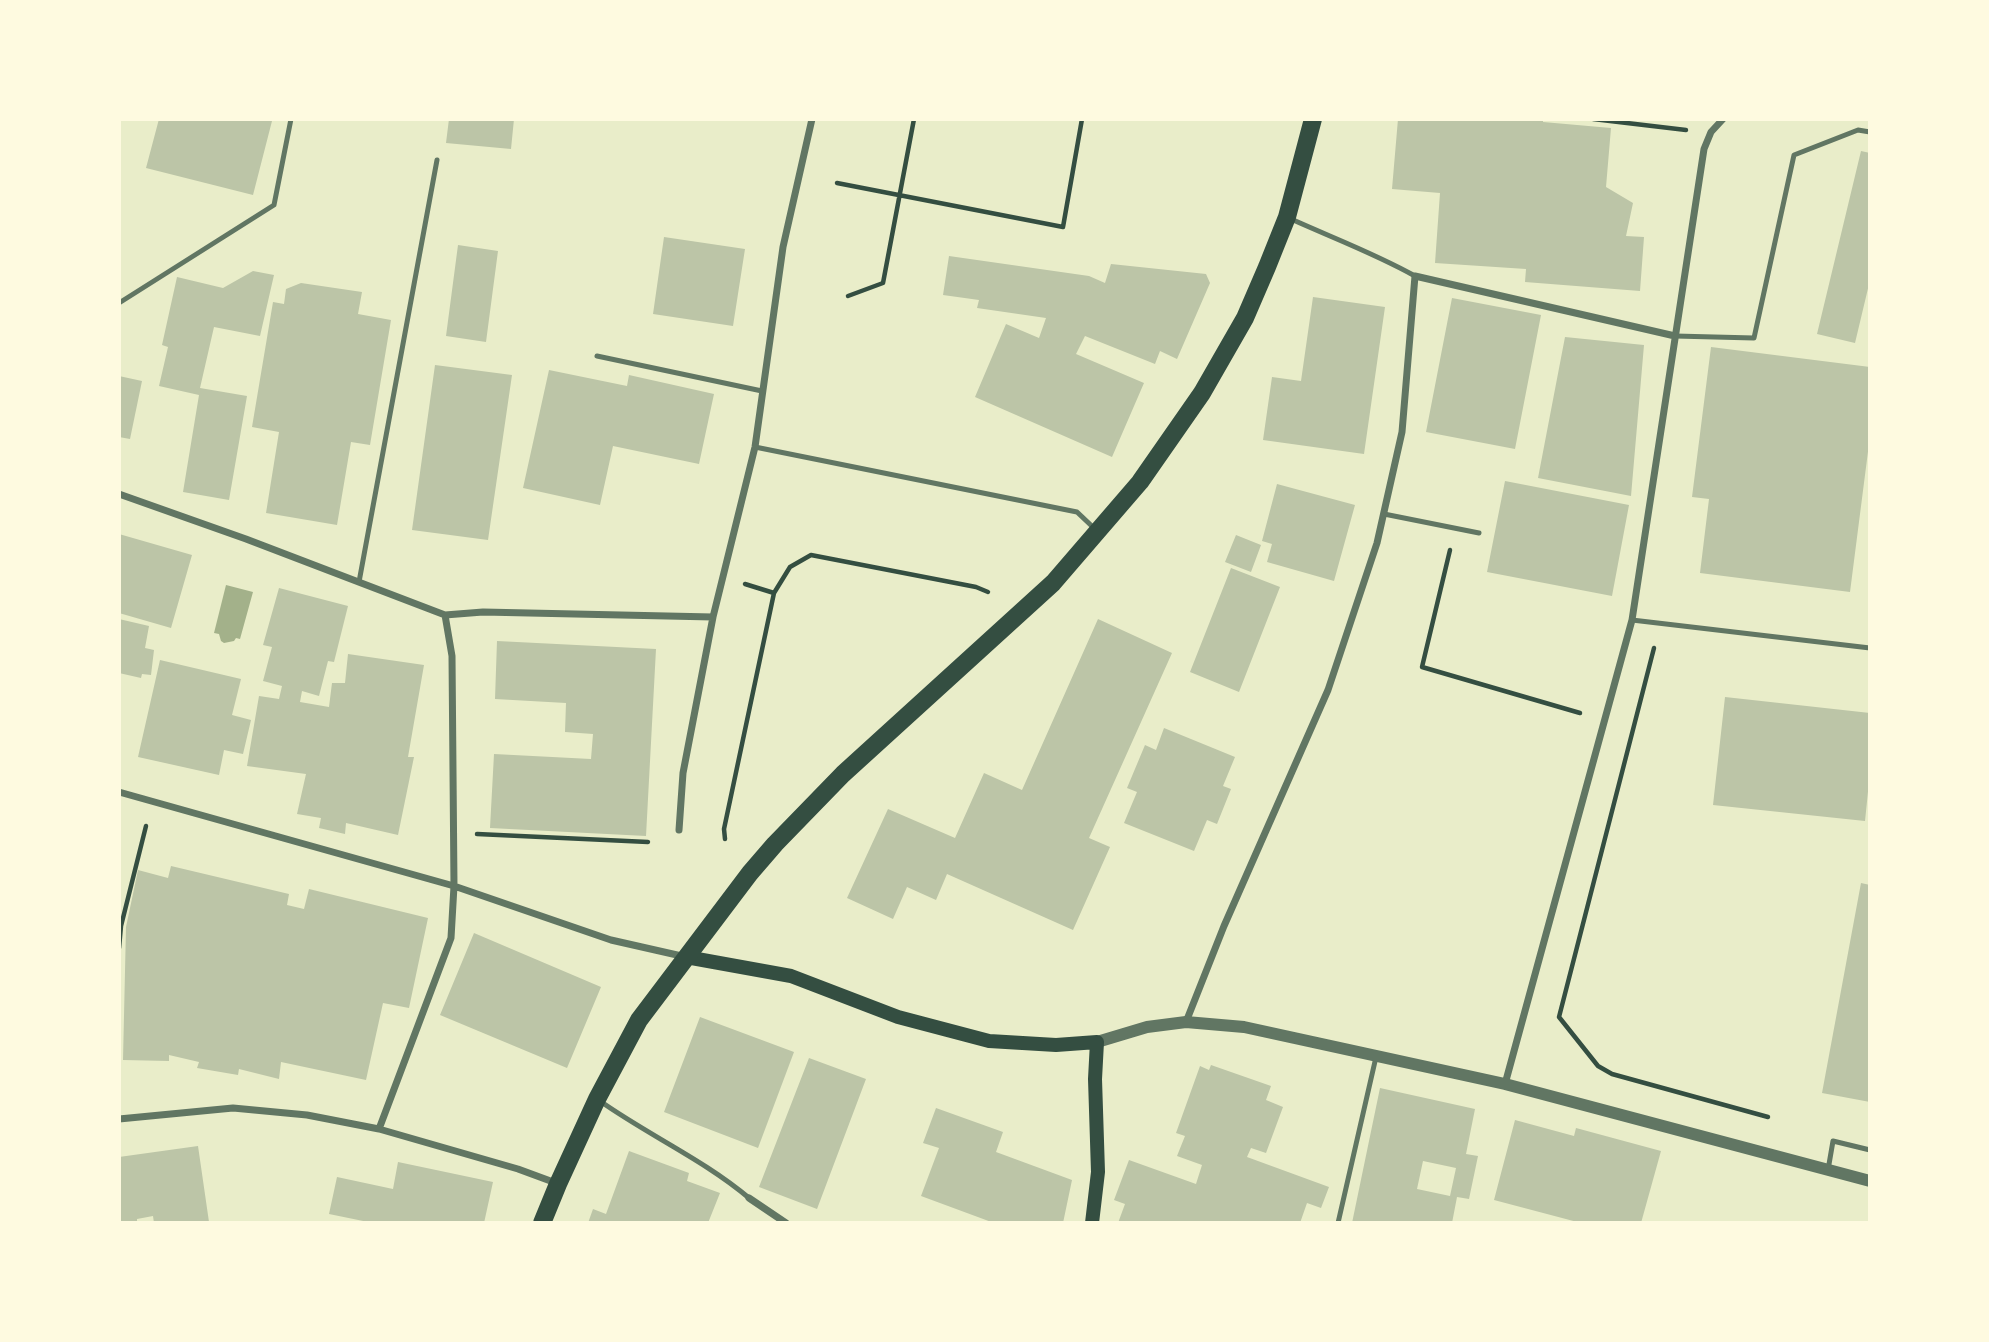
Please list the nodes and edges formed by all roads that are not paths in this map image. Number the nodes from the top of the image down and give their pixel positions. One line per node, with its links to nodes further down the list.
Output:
1 (291, 119): 9 (lane)
2 (812, 119): 12 (street)
3 (1313, 119): 7 (main road)
4 (1723, 119): 10 (street)
5 (1870, 132): 10 (lane)
6 (437, 160): 18 (lane)
7 (1287, 217): 8 (lane); 16 (main road)
8 (1415, 276): 10 (street); 15 (street)
9 (119, 303)
10 (1675, 336): 21 (street)
11 (597, 356): 12 (lane)
12 (762, 391): 13 (street)
13 (755, 447): 16 (lane); 20 (street)
14 (119, 494): 18 (street)
15 (1384, 514): 17 (lane); 27 (street)
16 (1098, 533): 26 (main road)
17 (1479, 533)
18 (359, 582): 19 (street)
19 (444, 615): 20 (street); 25 (street)
20 (713, 617): 24 (street)
21 (1632, 620): 22 (lane); 30 (street)
22 (1870, 648)
23 (119, 792): 25 (street)
24 (679, 830)
25 (454, 886): 26 (street); 33 (street)
26 (686, 957): 28 (main road); 31 (main road)
27 (1186, 1022): 28 (street); 29 (street)
28 (1097, 1042): 41 (main road)
29 (1376, 1057): 30 (street); 42 (lane)
30 (1505, 1084): 35 (street)
31 (597, 1099): 37 (main road); 38 (lane)
32 (119, 1119): 33 (street)
33 (379, 1129): 37 (street)
34 (1870, 1150): 35 (lane)
35 (1828, 1170): 36 (street)
36 (1870, 1181)
37 (558, 1184): 39 (main road)
38 (749, 1198): 40 (street)
39 (542, 1223)
40 (786, 1223)
41 (1092, 1223)
42 (1338, 1223)

